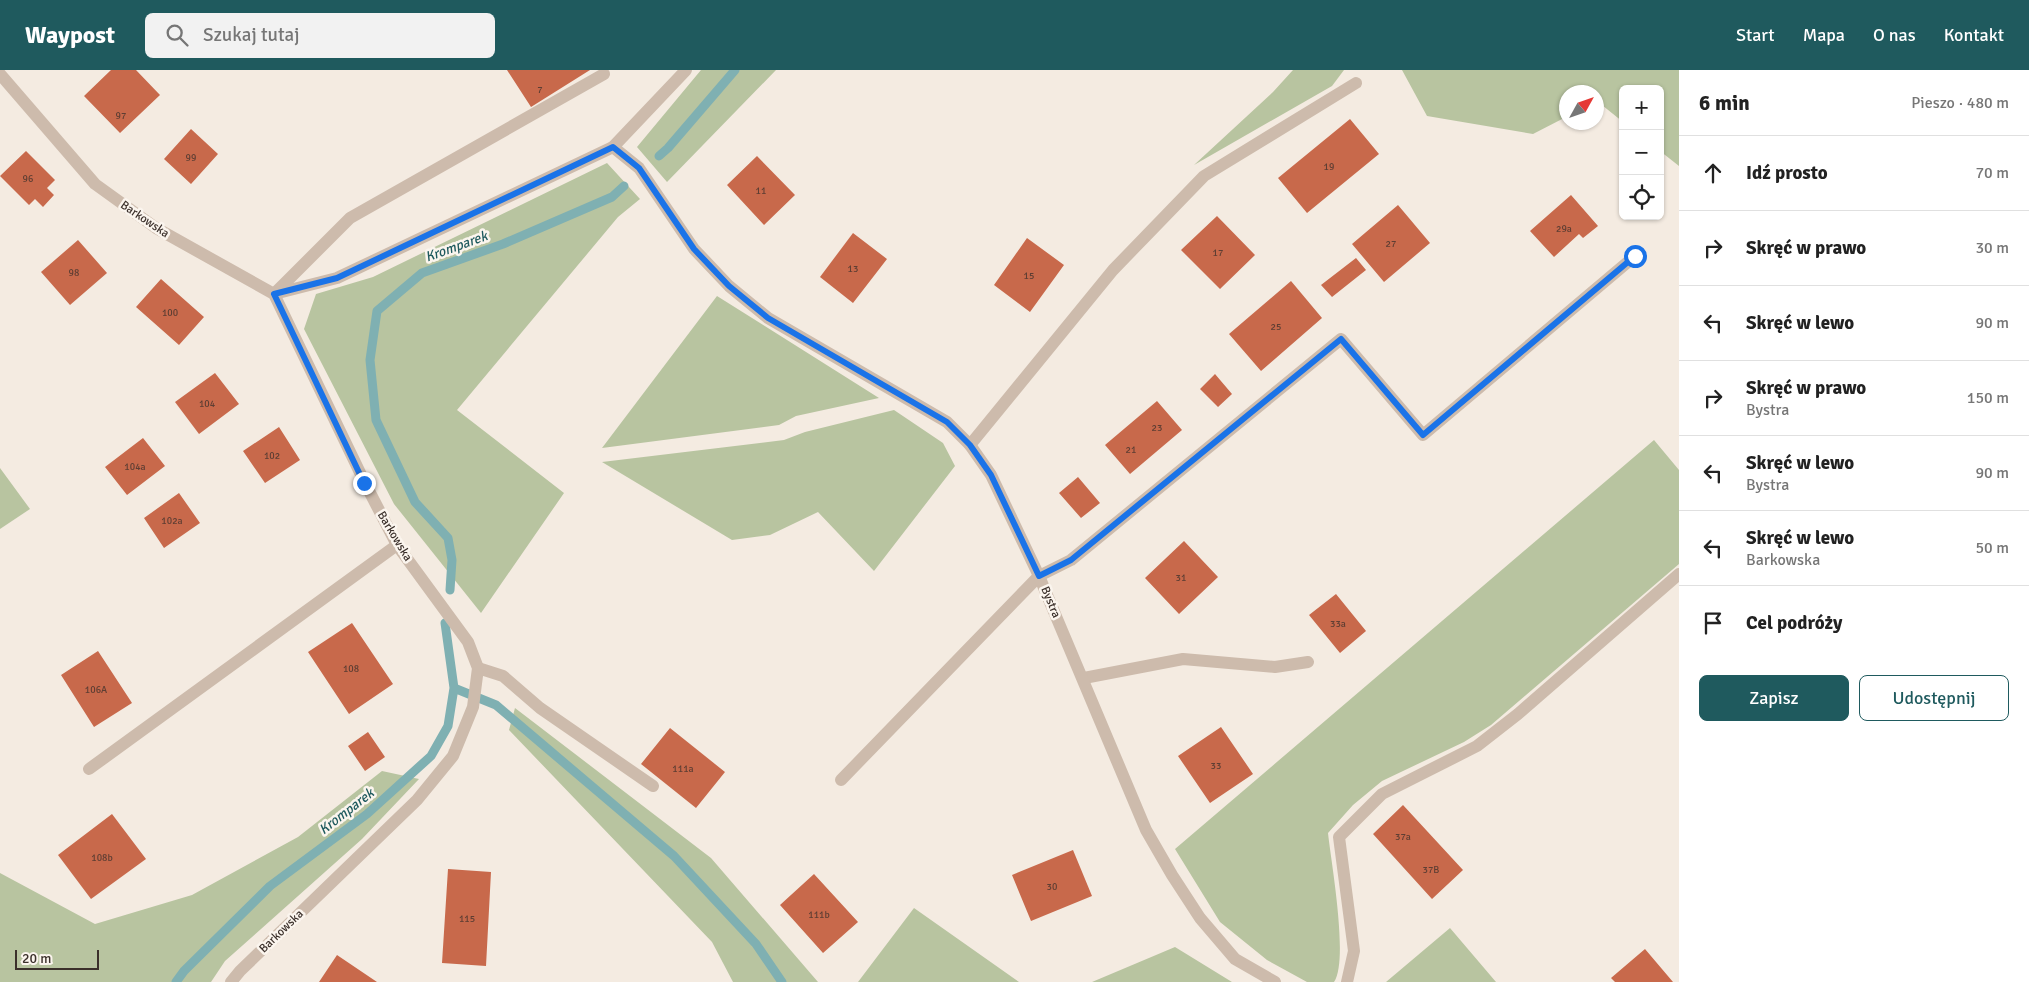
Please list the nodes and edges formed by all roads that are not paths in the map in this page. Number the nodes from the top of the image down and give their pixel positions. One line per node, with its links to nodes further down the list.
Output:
1 (686, 70): 5 (street)
2 (0, 74): 7 (street, Barkowska)
3 (604, 74): 7 (street)
4 (1356, 83): 8 (street)
5 (613, 147): 7 (street); 8 (street, Bystra)
6 (1635, 256): 11 (street)
7 (274, 294): 9 (street, Barkowska)
8 (970, 445): 11 (street, Bystra)
9 (397, 545): 13 (street, Barkowska); 15 (street)
10 (1679, 574): 20 (street)
11 (1039, 576): 14 (street, Bystra); 16 (street)
12 (1308, 662): 14 (street)
13 (478, 673): 17 (street); 18 (street, Barkowska)
14 (1084, 678): 19 (street, Bystra)
15 (89, 769)
16 (841, 780)
17 (653, 786)
18 (231, 982)
19 (1276, 982)
20 (1347, 982)

